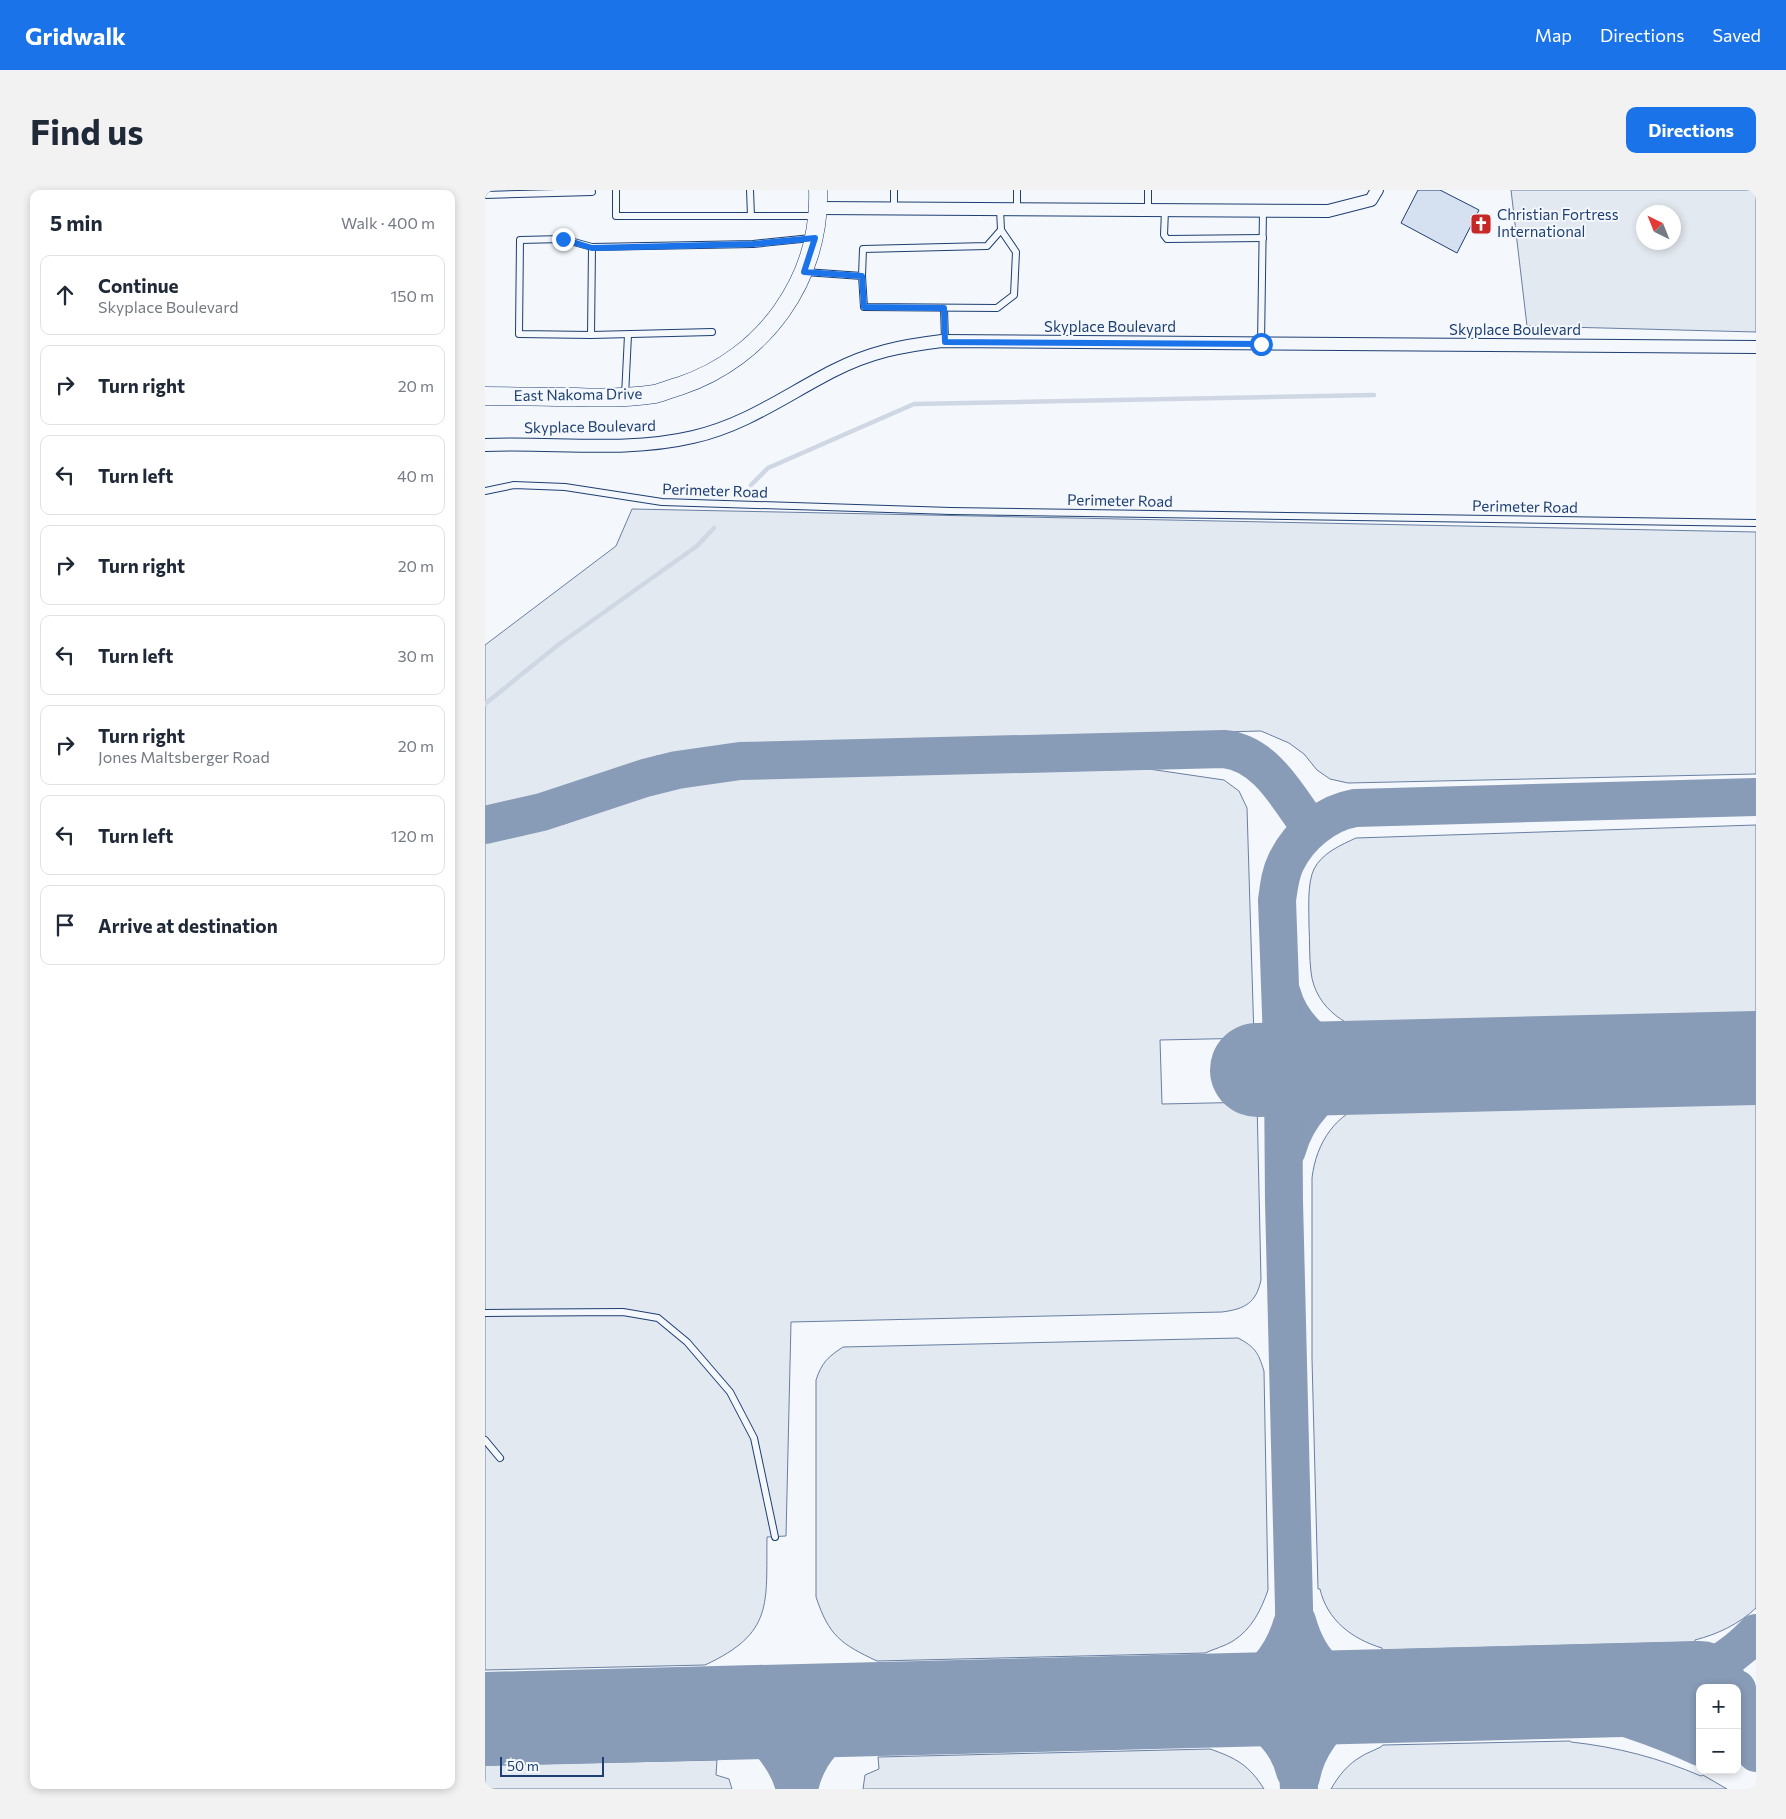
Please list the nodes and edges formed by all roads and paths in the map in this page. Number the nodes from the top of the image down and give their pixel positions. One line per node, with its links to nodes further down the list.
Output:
1 (616, 190): 17 (lane)
2 (750, 190): 17 (lane)
3 (818, 190): 16 (main road, East Nakoma Drive)
4 (893, 190): 10 (lane)
5 (1017, 190): 12 (lane)
6 (1148, 190): 13 (lane)
7 (592, 192): 8 (lane)
8 (485, 195)
9 (1374, 195): 15 (street)
10 (894, 208): 11 (street); 16 (street)
11 (1000, 209): 12 (street); 18 (lane)
12 (1017, 209): 13 (street)
13 (1148, 210): 14 (street)
14 (1165, 210): 15 (street); 20 (lane)
15 (1263, 211): 20 (lane)
16 (818, 212): 17 (lane); 19 (main road, East Nakoma Drive)
17 (751, 216)
18 (1001, 230): 23 (lane); 24 (lane)
19 (815, 238): 21 (lane); 22 (main road, East Nakoma Drive)
20 (1263, 238): 29 (lane)
21 (592, 248): 26 (lane); 26 (lane)
22 (804, 272): 23 (lane); 32 (main road, East Nakoma Drive)
23 (862, 276): 24 (lane)
24 (944, 308): 28 (lane)
25 (712, 332): 27 (lane)
26 (591, 334): 27 (lane)
27 (628, 335): 32 (lane)
28 (945, 342): 29 (street, Skyplace Boulevard); 33 (street, Skyplace Boulevard)
29 (1261, 344): 30 (street, Skyplace Boulevard)
30 (1756, 347)
31 (485, 396): 32 (main road, East Nakoma Drive)
32 (625, 397)
33 (485, 445)
34 (485, 491): 35 (lane, Perimeter Road)
35 (1756, 523)
36 (485, 1313): 39 (lane)
37 (485, 1440): 38 (lane)
38 (500, 1458)
39 (775, 1537)

